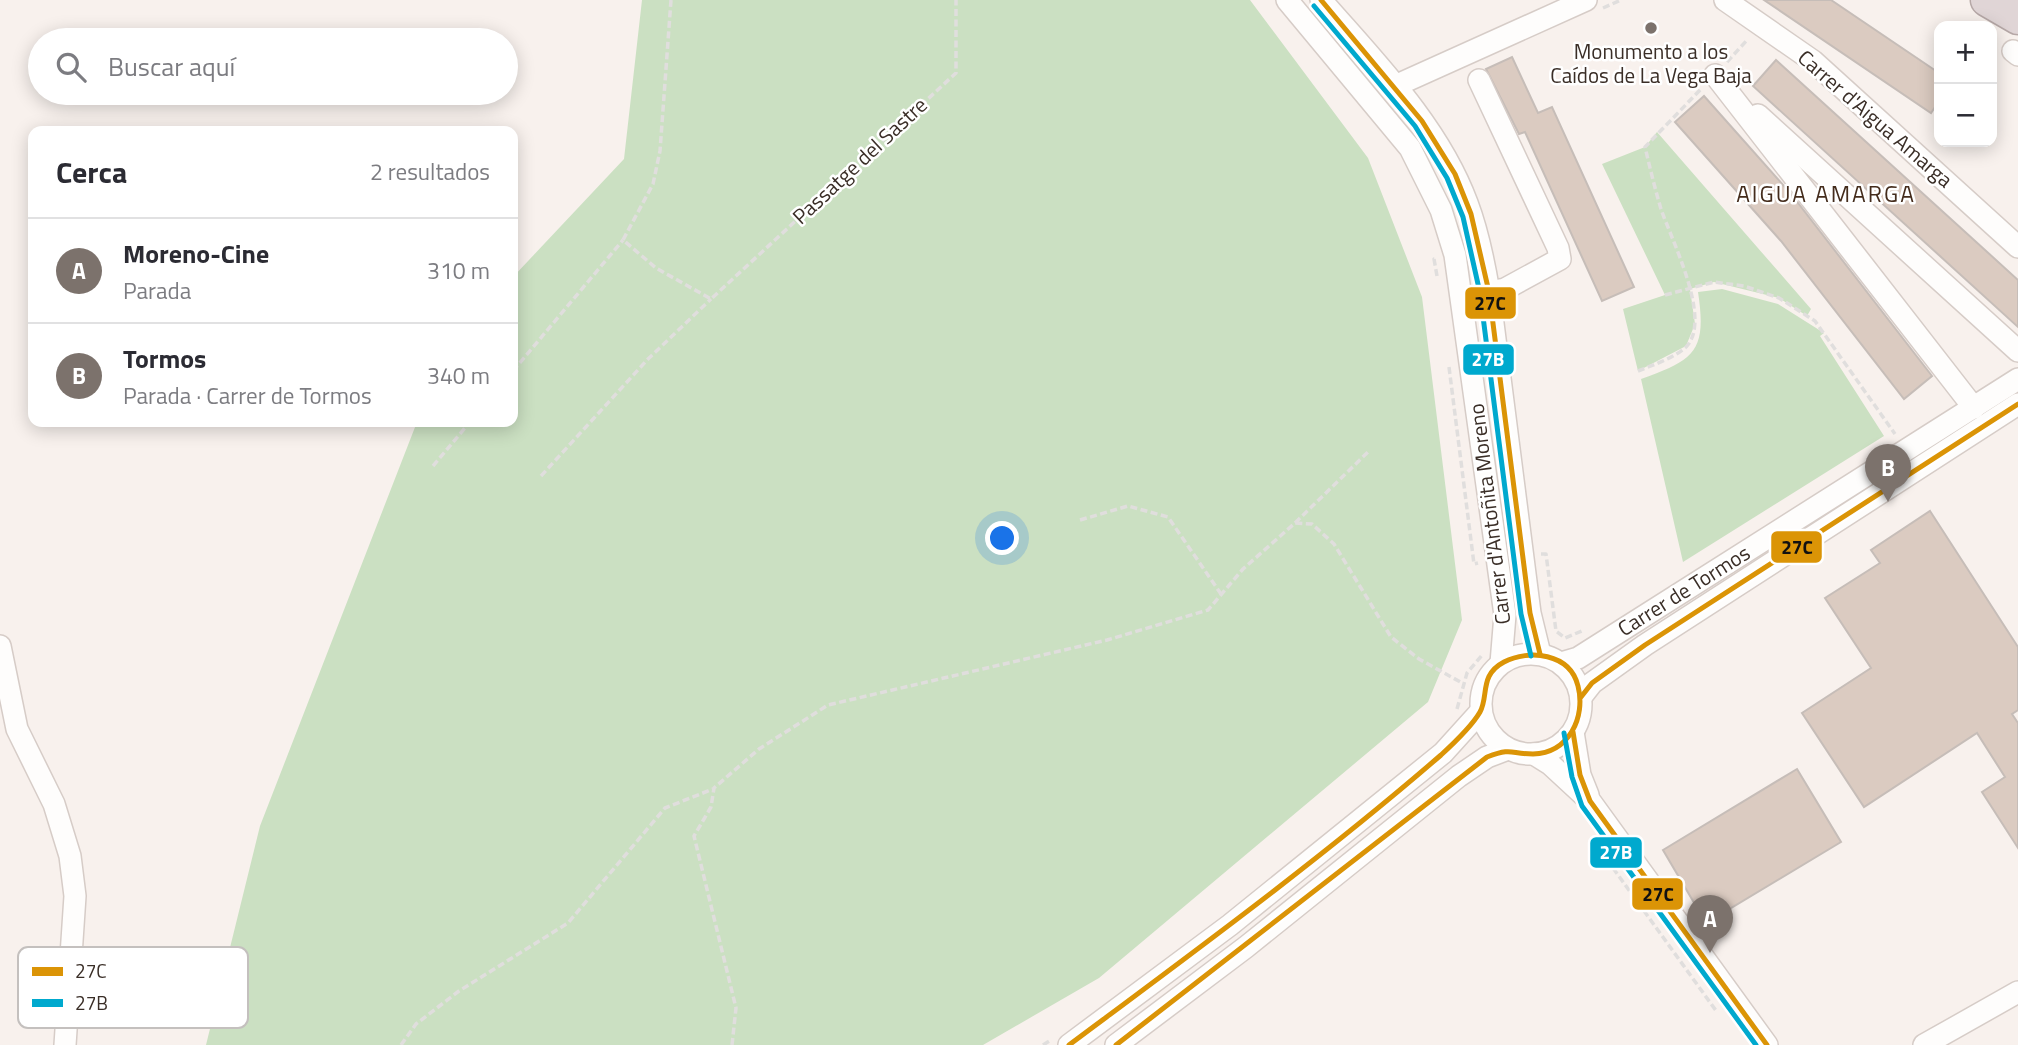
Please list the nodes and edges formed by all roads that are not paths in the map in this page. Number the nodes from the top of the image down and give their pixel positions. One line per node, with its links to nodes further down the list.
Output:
1 (1287, 0): 17 (street, Carrer d'Antoñita Moreno)
2 (1321, 0): 8 (street, Carrer d'Antoñita Moreno)
3 (1586, 0): 8 (street)
4 (1725, 0): 9 (street, Carrer d'Aigua Amarga)
5 (1987, 0): 6 (highway)
6 (2018, 18)
7 (1479, 80): 10 (street)
8 (1395, 86): 10 (street, Carrer d'Antoñita Moreno)
9 (2018, 247)
10 (1489, 292): 16 (street, Carrer d'Antoñita Moreno)
11 (2018, 351): 14 (street)
12 (2018, 379): 14 (street, Carrer de Tormos)
13 (2018, 404): 20 (street, Carrer de Tormos)
14 (1974, 408): 18 (street, Carrer de Tormos)
15 (0, 646): 19 (street)
16 (1540, 654): 17 (street); 18 (street)
17 (1501, 663): 21 (street)
18 (1561, 663): 20 (street)
19 (3, 678): 26 (street)
20 (1581, 698): 22 (street)
21 (1481, 711): 23 (street); 28 (street)
22 (1573, 732): 24 (street); 25 (street)
23 (1508, 749): 24 (street); 29 (street)
24 (1534, 754): 25 (street)
25 (1590, 801): 30 (street)
26 (72, 947)
27 (2018, 992): 31 (street)
28 (1061, 1041)
29 (1116, 1045)
30 (1766, 1045)
31 (1924, 1045)

